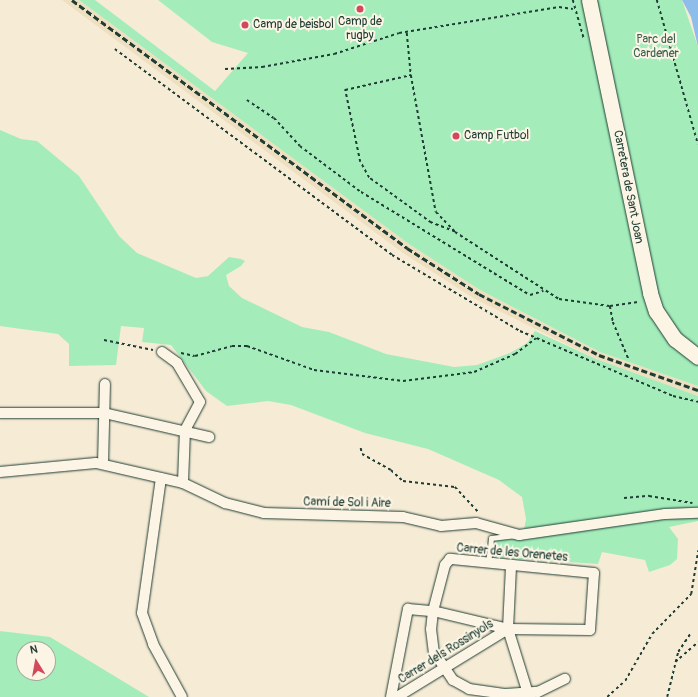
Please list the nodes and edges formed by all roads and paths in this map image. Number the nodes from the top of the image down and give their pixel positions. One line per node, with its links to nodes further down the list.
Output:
1 (573, 0): 4 (path)
2 (589, 0): 17 (street, Carretera de Sant Joan)
3 (656, 0): 9 (path)
4 (406, 33): 6 (path); 7 (path)
5 (115, 49): 14 (path)
6 (225, 69)
7 (411, 75): 10 (path); 10 (path)
8 (247, 100): 11 (path)
9 (698, 144)
10 (455, 232): 11 (path)
11 (543, 291): 13 (path)
12 (644, 301): 13 (path)
13 (610, 306): 18 (path)
14 (536, 338): 16 (path); 20 (path)
15 (104, 340): 16 (path)
16 (166, 353): 23 (street)
17 (698, 357)
18 (629, 360)
19 (105, 384): 22 (street)
20 (698, 402)
21 (0, 413): 22 (street)
22 (104, 413): 23 (street); 26 (street)
23 (185, 430): 24 (street); 29 (street)
24 (209, 437)
25 (361, 448): 33 (path)
26 (103, 464): 27 (street, Camí de Sol i Aire); 28 (street, Camí de Sol i Aire)
27 (0, 472)
28 (161, 478): 29 (street, Camí de Sol i Aire); 47 (street)
29 (183, 483): 34 (street, Camí de Sol i Aire)
30 (624, 498): 31 (path)
31 (698, 504)
32 (698, 513): 34 (street, Camí de Sol i Aire)
33 (480, 515)
34 (515, 534): 36 (lane)
35 (698, 551): 50 (path)
36 (488, 564): 37 (street, Carrer de les Orenetes); 38 (street, Carrer de les Orenetes)
37 (511, 567): 39 (street); 39 (street, Carrer de les Orenetes)
38 (433, 611): 39 (street); 43 (street, Carrer de les Orenetes); 48 (street)
39 (508, 629): 43 (street, Carrer dels Rossinyols); 46 (street)
40 (690, 634): 42 (path)
41 (698, 642): 42 (path)
42 (675, 662): 51 (path)
43 (444, 668): 45 (street, Carrer de les Orenetes); 49 (street, Carrer dels Rossinyols)
44 (565, 678): 46 (street, Carrer de les Orenetes)
45 (481, 694): 46 (street, Carrer de les Orenetes)
46 (529, 695)
47 (182, 697)
48 (390, 697)
49 (397, 697)
50 (608, 697)
51 (667, 697)

